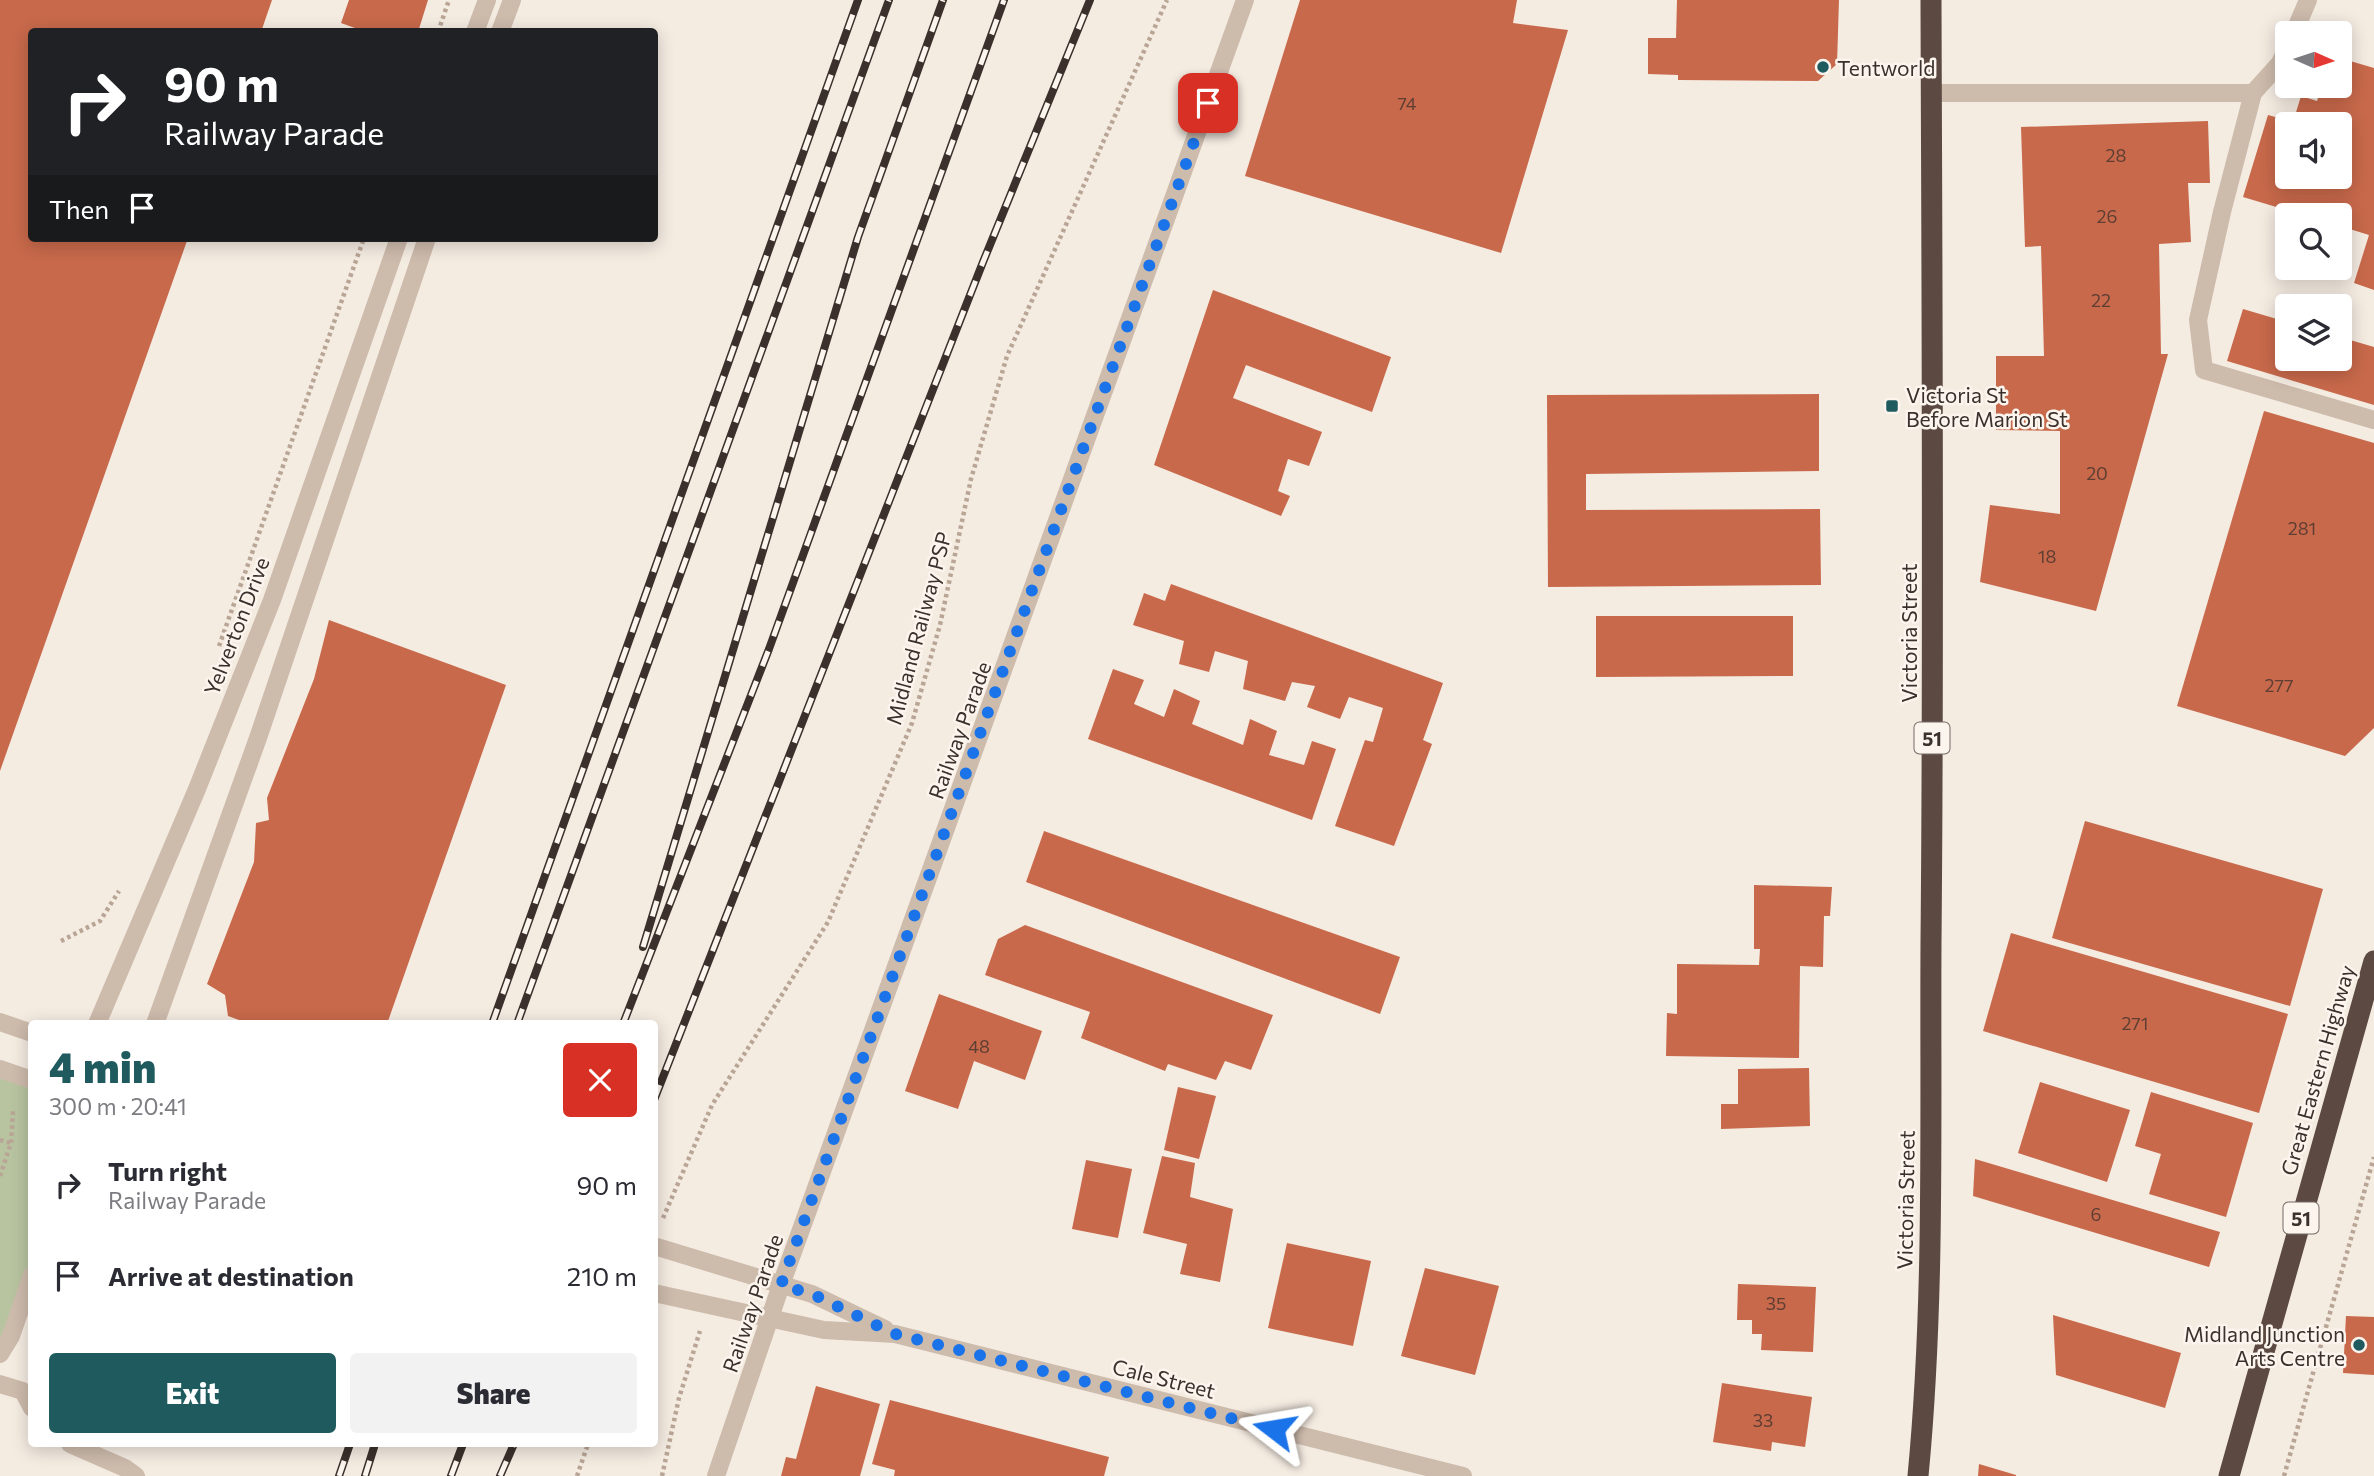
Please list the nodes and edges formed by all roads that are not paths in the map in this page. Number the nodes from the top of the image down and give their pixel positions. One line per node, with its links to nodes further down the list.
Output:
1 (487, 0): 7 (street)
2 (512, 0): 8 (street)
3 (1245, 0): 23 (street, Railway Parade)
4 (1931, 0): 10 (highway, Victoria Street / 51)
5 (2308, 0): 6 (street)
6 (2299, 21)
7 (476, 28)
8 (502, 28)
9 (2275, 69): 11 (street)
10 (1931, 93): 11 (street); 35 (highway, Victoria Street / 51)
11 (2253, 93): 14 (street)
12 (398, 242): 16 (street, Yelverton Drive)
13 (426, 242): 17 (street)
14 (2374, 420)
15 (2374, 961): 36 (highway, Great Eastern Highway / 51)
16 (99, 1020)
17 (156, 1020)
18 (0, 1023): 19 (street)
19 (28, 1032)
20 (0, 1069): 21 (street)
21 (28, 1079)
22 (658, 1247): 23 (street, Cale Street)
23 (781, 1285): 26 (street, Railway Parade); 27 (street, Cale Street)
24 (28, 1287): 28 (street)
25 (658, 1294): 26 (street, Cale Street)
26 (770, 1319): 27 (street, Cale Street); 33 (street, Railway Parade)
27 (895, 1334): 34 (street, Cale Street)
28 (0, 1354)
29 (0, 1384): 30 (street)
30 (27, 1384)
31 (77, 1447): 32 (street)
32 (136, 1476)
33 (716, 1476)
34 (1463, 1476)
35 (1919, 1476)
36 (2229, 1476)

